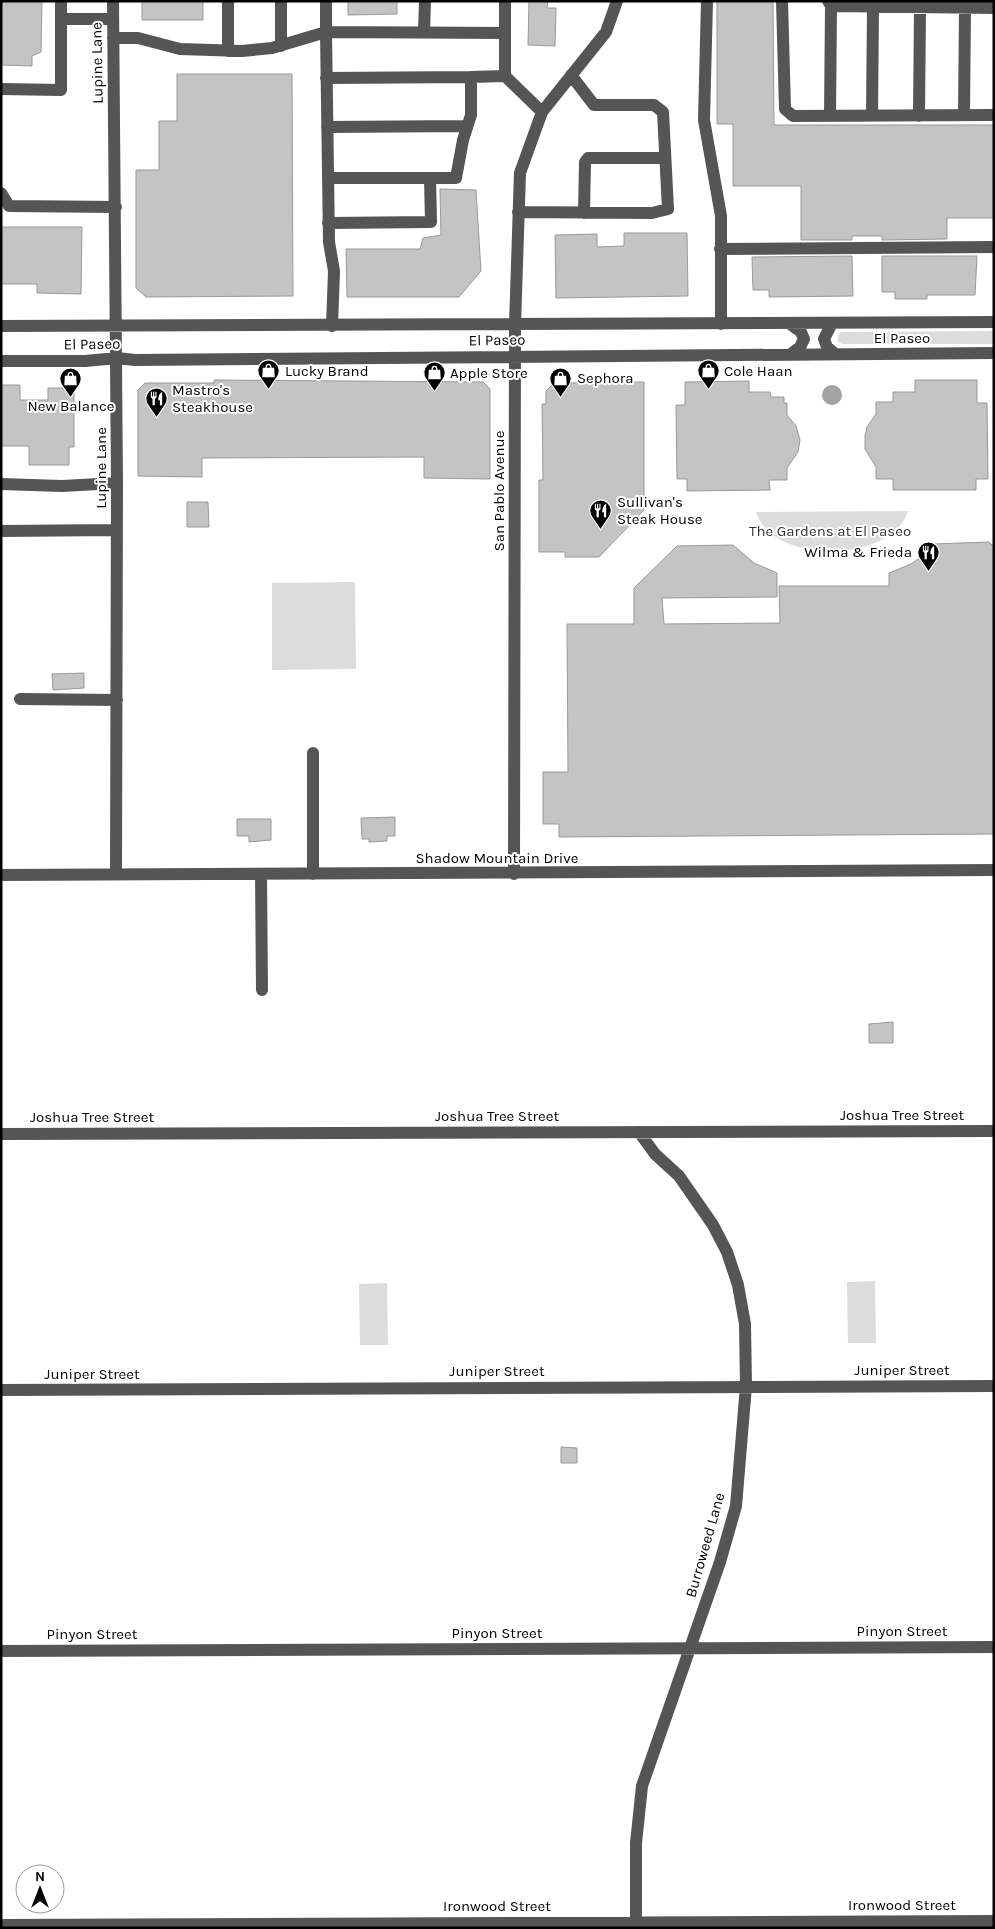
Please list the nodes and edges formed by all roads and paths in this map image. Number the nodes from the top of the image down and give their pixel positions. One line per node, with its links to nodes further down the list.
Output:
1 (61, 1): 17 (street)
2 (113, 1): 18 (street, Lupine Lane)
3 (228, 1): 24 (street)
4 (281, 1): 23 (street)
5 (326, 1): 19 (street)
6 (425, 1): 20 (street)
7 (505, 1): 21 (street)
8 (617, 1): 25 (street, San Pablo Avenue)
9 (706, 1): 47 (street)
10 (782, 1): 33 (street)
11 (830, 4): 13 (street); 33 (street)
12 (940, 4): 14 (street); 15 (street)
13 (882, 5): 14 (street); 34 (street)
14 (911, 5): 35 (street)
15 (965, 8): 16 (street); 31 (street)
16 (994, 8)
17 (61, 19): 18 (street); 29 (street)
18 (113, 19): 22 (street, Lupine Lane)
19 (326, 32): 20 (street); 23 (street); 28 (street)
20 (424, 32): 21 (street)
21 (505, 33): 26 (street)
22 (113, 38): 24 (street); 42 (street, Lupine Lane)
23 (281, 46): 24 (street)
24 (228, 51)
25 (571, 75): 30 (street, San Pablo Avenue); 38 (street)
26 (505, 76): 27 (street); 30 (street)
27 (471, 77): 28 (street); 36 (street)
28 (326, 78): 37 (street)
29 (1, 90)
30 (542, 112): 43 (street, San Pablo Avenue)
31 (964, 115): 32 (street); 35 (street)
32 (994, 115)
33 (830, 116): 34 (street)
34 (872, 116): 35 (street)
35 (919, 116)
36 (467, 126): 37 (street); 40 (street)
37 (327, 127): 39 (street)
38 (665, 158): 44 (street); 44 (street)
39 (328, 178): 40 (street); 45 (street)
40 (430, 178): 45 (street)
41 (1, 193): 42 (street)
42 (116, 207): 54 (street, Lupine Lane)
43 (518, 212): 44 (street); 52 (street, San Pablo Avenue)
44 (584, 213)
45 (328, 223): 55 (street)
46 (994, 246): 47 (street)
47 (720, 249): 50 (street)
48 (994, 322): 49 (street, El Paseo)
49 (832, 323): 51 (street, El Paseo); 59 (street)
50 (720, 324): 51 (street, El Paseo); 52 (street, El Paseo)
51 (790, 324): 58 (street)
52 (516, 325): 55 (street, El Paseo); 60 (street, San Pablo Avenue)
53 (1, 326): 54 (street, El Paseo)
54 (117, 326): 55 (street, El Paseo); 61 (street, Lupine Lane)
55 (332, 326)
56 (994, 348): 57 (street)
57 (988, 353): 59 (street, El Paseo)
58 (791, 354): 59 (street, El Paseo); 60 (street, El Paseo)
59 (835, 354)
60 (516, 355): 61 (street, El Paseo); 74 (street, San Pablo Avenue)
61 (117, 358): 62 (street, El Paseo); 63 (street, Lupine Lane)
62 (1, 361)
63 (117, 483): 64 (street); 65 (street, Lupine Lane)
64 (1, 484)
65 (117, 530): 66 (street); 68 (street, Lupine Lane)
66 (1, 531)
67 (20, 700): 68 (street)
68 (117, 700): 71 (street, Lupine Lane)
69 (313, 753): 73 (street)
70 (994, 870): 74 (street, Shadow Mountain Drive)
71 (116, 874): 72 (street, Shadow Mountain Drive); 75 (street, Shadow Mountain Drive)
72 (261, 874): 73 (street, Shadow Mountain Drive); 76 (street)
73 (313, 874): 74 (street, Shadow Mountain Drive)
74 (514, 874)
75 (1, 875)
76 (262, 990)
77 (994, 1131): 78 (street, Joshua Tree Street)
78 (639, 1132): 79 (street, Joshua Tree Street); 80 (street, Burroweed Lane)
79 (1, 1134)
80 (746, 1386): 81 (street, Juniper Street); 82 (street, Juniper Street); 84 (street, Burroweed Lane)
81 (994, 1386)
82 (1, 1390)
83 (994, 1646): 84 (street, Pinyon Street)
84 (688, 1648): 85 (street, Pinyon Street); 89 (street, Burroweed Lane)
85 (1, 1651)
86 (994, 1921): 87 (street, Ironwood Street)
87 (968, 1924): 89 (street, Ironwood Street)
88 (1, 1925): 89 (street, Ironwood Street)
89 (636, 1925)

